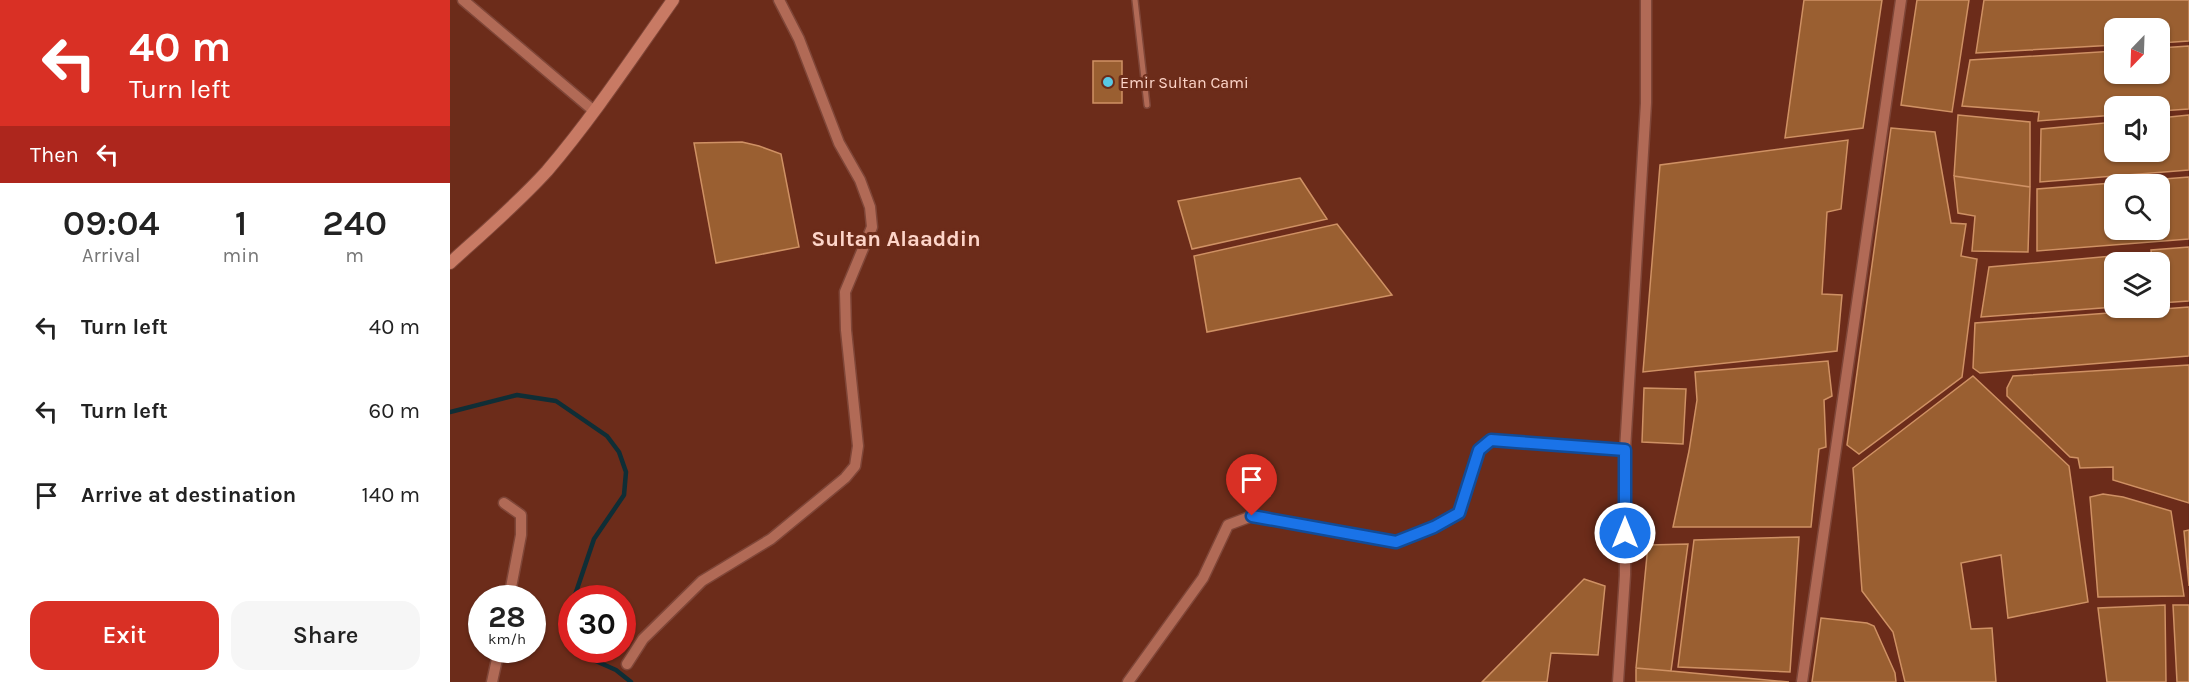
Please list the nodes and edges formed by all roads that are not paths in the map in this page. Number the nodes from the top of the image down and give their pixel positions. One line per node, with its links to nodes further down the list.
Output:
1 (463, 0): 8 (street)
2 (673, 0): 8 (street)
3 (779, 0): 14 (street)
4 (1135, 0): 7 (lane)
5 (1646, 0): 10 (street)
6 (1901, 0): 18 (street)
7 (1147, 105)
8 (594, 111): 9 (street)
9 (450, 263)
10 (1625, 450): 16 (street); 17 (street)
11 (504, 503): 12 (street)
12 (511, 585)
13 (496, 663): 15 (street)
14 (627, 664)
15 (492, 682)
16 (1128, 682)
17 (1618, 682)
18 (1802, 682)

